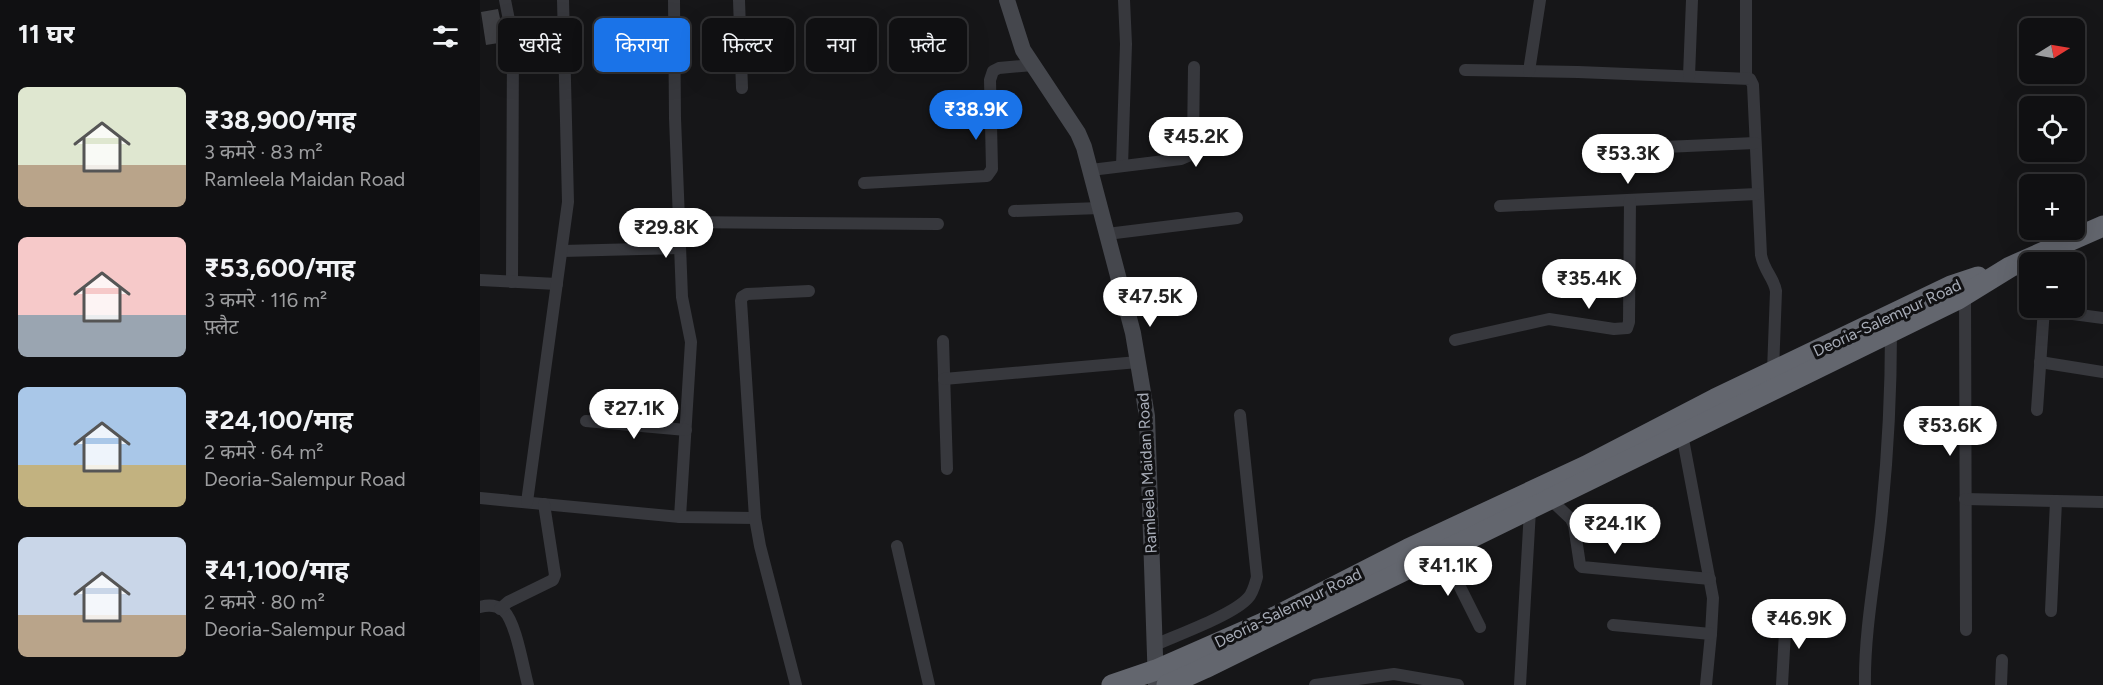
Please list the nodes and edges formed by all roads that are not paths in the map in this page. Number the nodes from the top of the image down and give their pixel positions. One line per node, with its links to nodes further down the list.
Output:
1 (505, 0): 37 (street)
2 (563, 0): 33 (street)
3 (674, 0): 28 (street)
4 (740, 0): 16 (street)
5 (1007, 0): 10 (street, Ramleela Maidan Road)
6 (1124, 0): 19 (street)
7 (1540, 0): 13 (street)
8 (1692, 0): 14 (street)
9 (1746, 0): 15 (street)
10 (1034, 65): 20 (street, Ramleela Maidan Road); 21 (street)
11 (1194, 67): 19 (street)
12 (1465, 70): 13 (street)
13 (1529, 71): 14 (street)
14 (1689, 76): 15 (street)
15 (1746, 78): 17 (street)
16 (742, 88)
17 (1755, 143): 18 (street); 22 (street)
18 (1598, 150)
19 (1122, 166): 20 (street)
20 (1091, 170): 25 (street, Ramleela Maidan Road)
21 (864, 183)
22 (1757, 194): 23 (street); 49 (street)
23 (1630, 200): 24 (street); 45 (street)
24 (1500, 206)
25 (1100, 208): 26 (street); 31 (street, Ramleela Maidan Road)
26 (1014, 211)
27 (1238, 218): 31 (street)
28 (679, 222): 29 (street); 32 (street)
29 (938, 224)
30 (2103, 226): 34 (highway, Deoria-Salempur Road)
31 (1107, 234): 47 (street, Ramleela Maidan Road)
32 (680, 248): 33 (street); 55 (street)
33 (562, 251): 38 (street)
34 (2056, 252)
35 (2019, 265): 39 (highway, Deoria-Salempur Road)
36 (480, 280): 37 (street)
37 (512, 282): 38 (street)
38 (557, 284): 62 (street)
39 (1965, 288): 44 (highway, Deoria-Salempur Road); 49 (highway, Deoria-Salempur Road); 59 (street)
40 (809, 291): 67 (street)
41 (2085, 315): 43 (street)
42 (2042, 318): 48 (street)
43 (2103, 318)
44 (1891, 331): 56 (highway, Deoria-Salempur Road); 92 (street)
45 (1455, 340)
46 (943, 341): 51 (street)
47 (1138, 362): 51 (street); 79 (street, Ramleela Maidan Road)
48 (2040, 362): 50 (street); 52 (street)
49 (1773, 371): 81 (highway, Deoria-Salempur Road)
50 (2103, 372)
51 (944, 379): 57 (street)
52 (2037, 410)
53 (1240, 415): 79 (street)
54 (586, 421): 55 (street)
55 (686, 430): 66 (street)
56 (1682, 435): 60 (highway, Deoria-Salempur Road); 70 (street)
57 (947, 470)
58 (480, 498): 62 (street)
59 (1965, 499): 61 (street); 77 (street)
60 (1551, 500): 65 (highway, Deoria-Salempur Road); 70 (street)
61 (2056, 501): 63 (street); 73 (street)
62 (527, 502): 64 (street)
63 (2103, 502)
64 (544, 504): 66 (street); 72 (street)
65 (1530, 510): 69 (highway, Deoria-Salempur Road); 89 (street)
66 (680, 517): 67 (street)
67 (755, 518): 84 (street)
68 (897, 546): 85 (street)
69 (1443, 553): 76 (street); 81 (highway, Deoria-Salempur Road)
70 (1710, 579): 78 (street)
71 (480, 607): 72 (street)
72 (500, 609): 83 (street)
73 (2051, 611)
74 (1786, 614): 91 (street)
75 (1613, 625): 78 (street)
76 (1480, 627)
77 (1966, 630)
78 (1712, 634): 90 (street)
79 (1155, 645): 81 (street, Ramleela Maidan Road)
80 (2002, 660): 93 (street)
81 (1159, 680): 86 (highway, Deoria-Salempur Road)
82 (1412, 681): 87 (street); 88 (street)
83 (528, 685)
84 (796, 685)
85 (929, 685)
86 (1112, 685)
87 (1315, 685)
88 (1458, 685)
89 (1520, 685)
90 (1706, 685)
91 (1782, 685)
92 (1865, 685)
93 (2001, 685)

